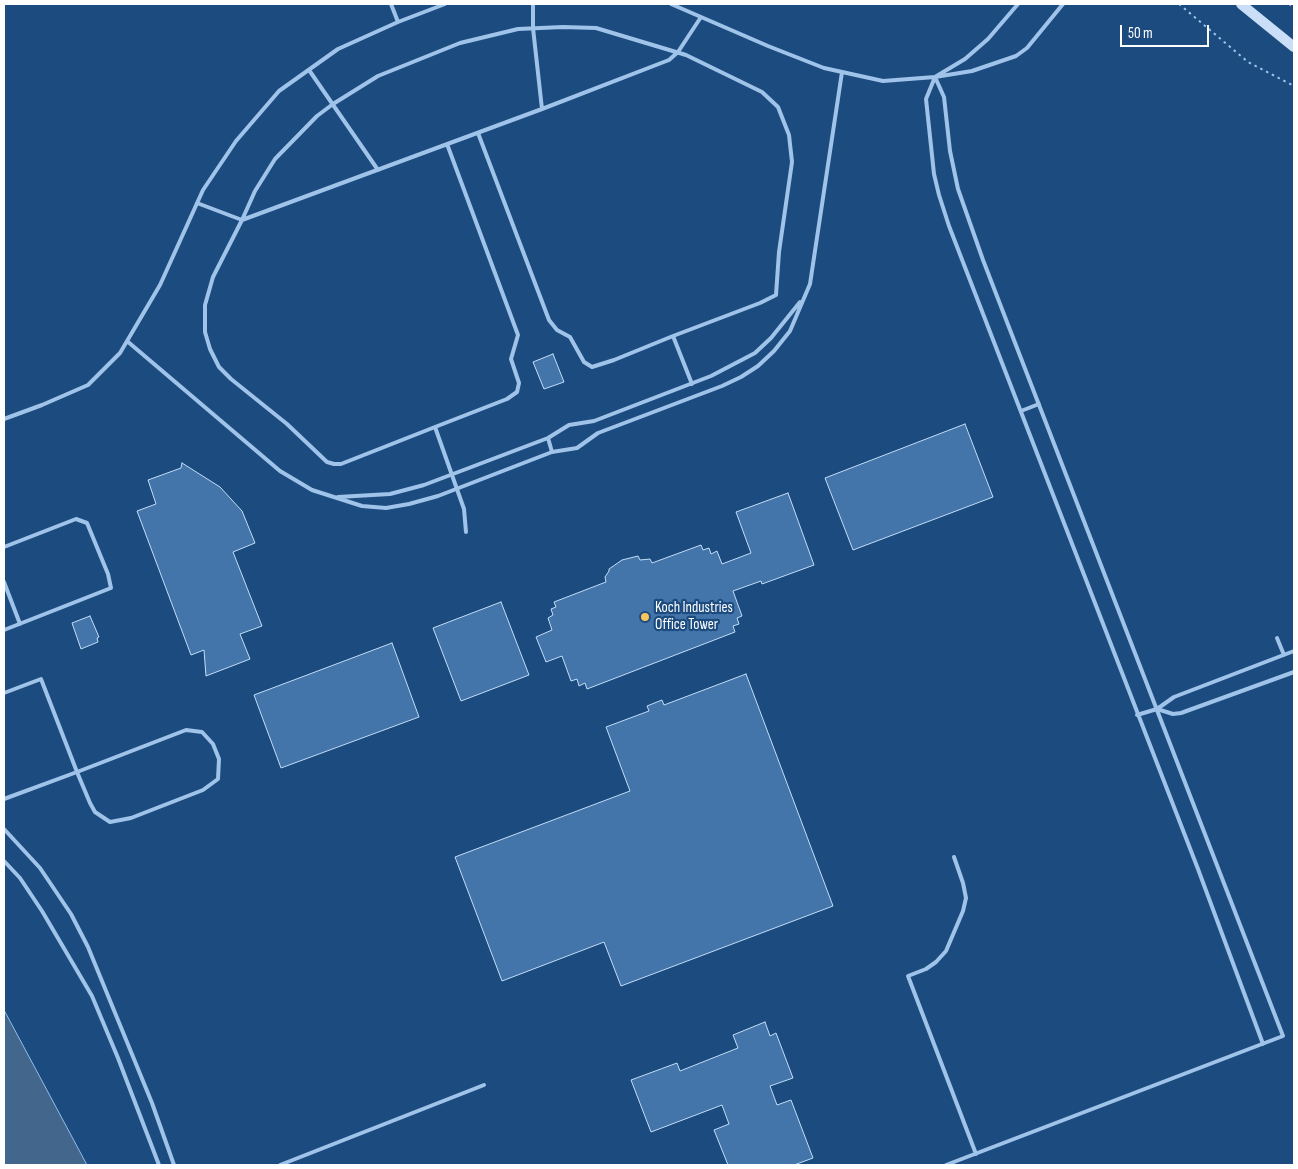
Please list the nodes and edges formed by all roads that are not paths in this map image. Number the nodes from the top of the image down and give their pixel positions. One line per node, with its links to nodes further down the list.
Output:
1 (391, 4): 11 (lane)
2 (423, 4): 9 (lane)
3 (445, 4): 9 (lane)
4 (533, 4): 12 (lane)
5 (672, 4): 10 (lane)
6 (1018, 4): 17 (lane)
7 (1063, 4): 17 (lane)
8 (1241, 4): 13 (main road)
9 (426, 10): 11 (lane)
10 (702, 17): 14 (lane); 16 (lane)
11 (398, 22): 15 (lane)
12 (533, 28): 14 (lane); 18 (lane); 19 (lane)
13 (1294, 47)
14 (678, 52): 19 (lane); 26 (lane)
15 (309, 70): 18 (lane); 23 (lane)
16 (842, 72): 17 (lane); 25 (lane)
17 (935, 77): 29 (lane); 30 (lane)
18 (333, 104): 22 (lane); 24 (lane)
19 (542, 109): 20 (lane)
20 (478, 133): 21 (lane); 26 (lane)
21 (447, 144): 22 (lane); 33 (lane)
22 (378, 170): 24 (lane)
23 (197, 203): 24 (lane); 27 (lane)
24 (242, 220): 33 (lane)
25 (803, 298): 28 (lane); 34 (lane)
26 (673, 336): 28 (lane)
27 (127, 341): 31 (lane); 39 (lane)
28 (692, 384): 32 (lane)
29 (1039, 404): 30 (lane); 50 (lane)
30 (1021, 411): 51 (lane)
31 (4, 419)
32 (594, 421): 34 (lane); 35 (lane)
33 (435, 427): 37 (lane)
34 (599, 432): 36 (lane)
35 (548, 438): 36 (lane); 37 (lane)
36 (552, 452): 38 (lane)
37 (452, 476): 38 (lane); 39 (lane)
38 (456, 488): 39 (lane); 40 (lane)
39 (334, 497)
40 (466, 532)
41 (4, 546): 43 (lane)
42 (4, 582): 43 (lane)
43 (20, 624): 44 (lane)
44 (4, 630)
45 (1277, 638): 47 (lane)
46 (1294, 651): 47 (lane)
47 (1284, 655): 50 (lane)
48 (1294, 672): 50 (lane)
49 (4, 693): 52 (lane)
50 (1157, 709): 51 (lane); 57 (lane)
51 (1137, 715): 57 (lane)
52 (77, 772): 52 (lane); 53 (lane)
53 (4, 799)
54 (4, 829): 61 (lane)
55 (954, 857): 59 (lane)
56 (4, 861): 60 (lane)
57 (1263, 1044): 59 (lane)
58 (484, 1085): 62 (lane)
59 (976, 1154): 63 (lane)
60 (159, 1165)
61 (174, 1165)
62 (280, 1165)
63 (946, 1165)

